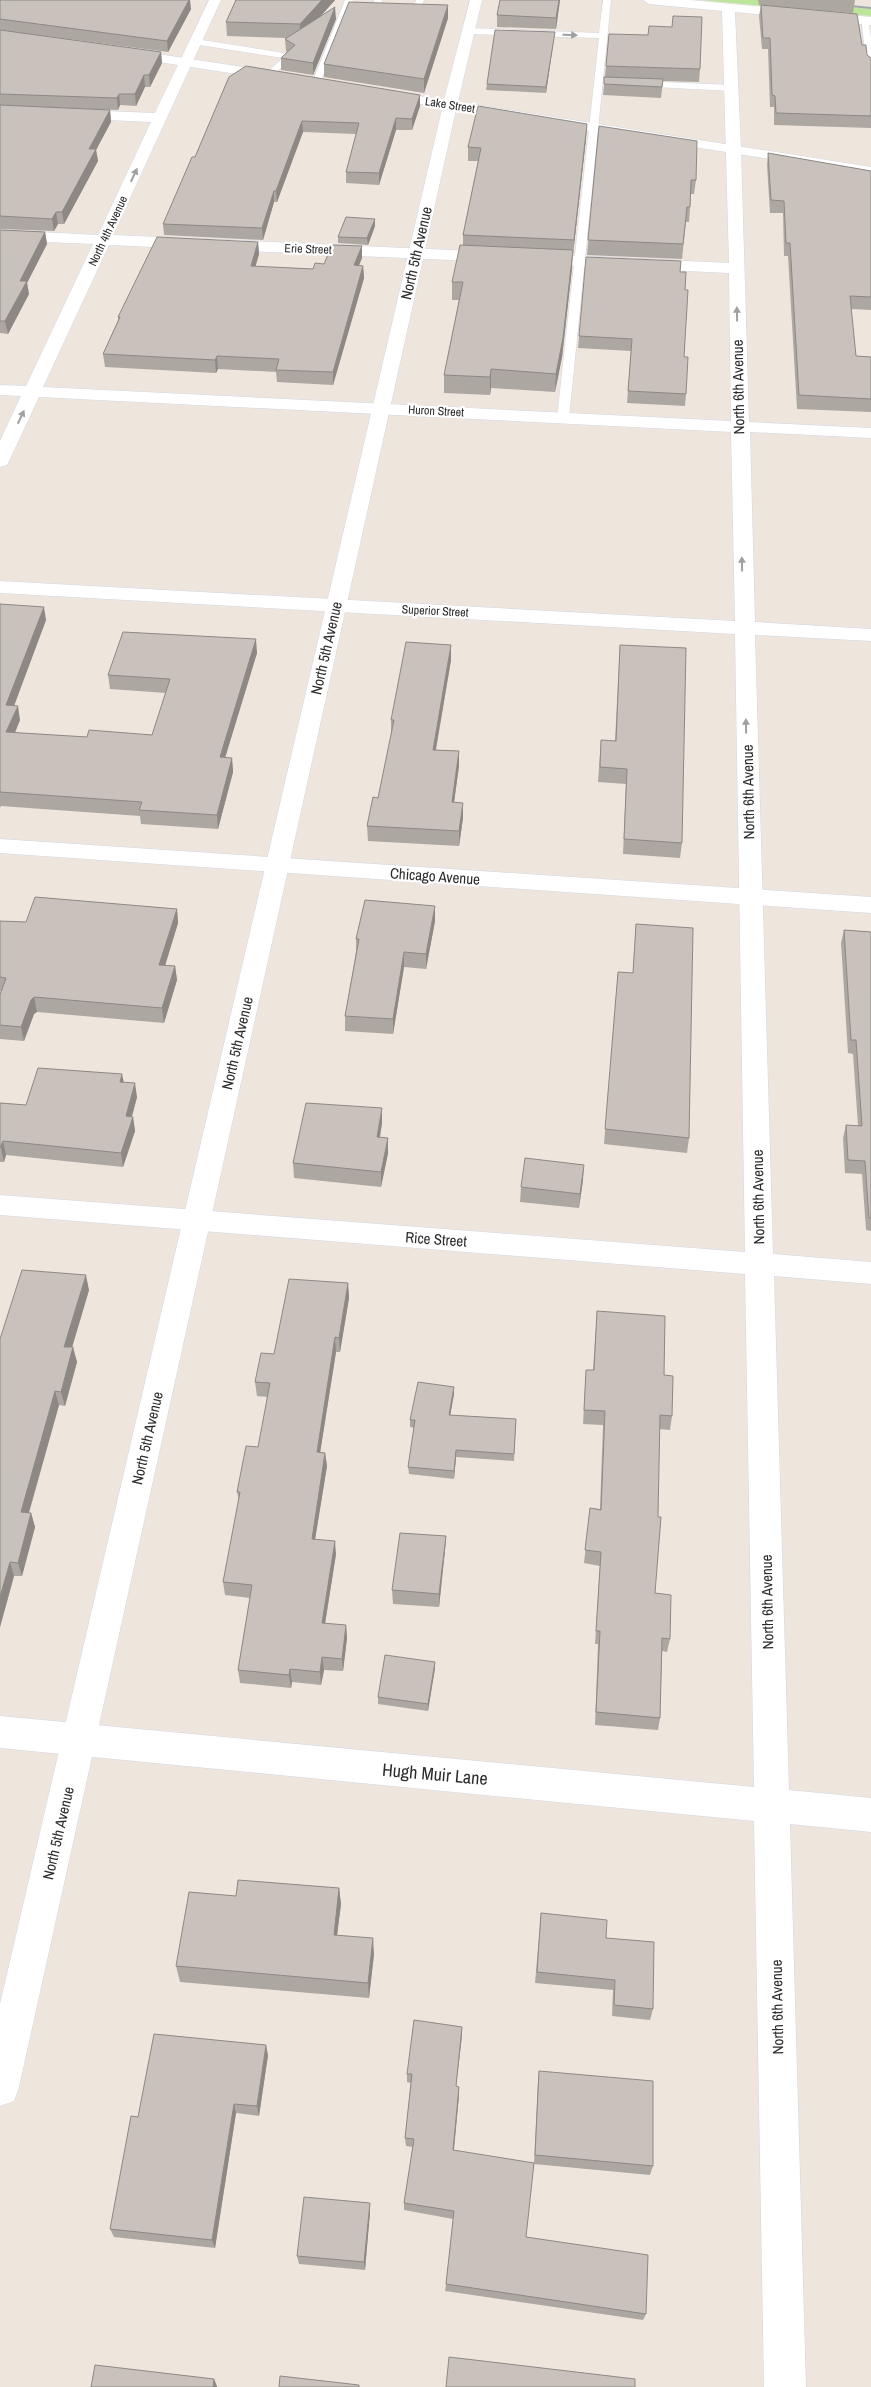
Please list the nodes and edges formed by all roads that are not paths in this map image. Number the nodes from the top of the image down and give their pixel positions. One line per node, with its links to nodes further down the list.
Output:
1 (215, 0): 12 (street, North 4th Avenue)
2 (349, 0): 18 (lane)
3 (378, 0): 4 (lane)
4 (420, 0)
5 (476, 0): 10 (street, North 5th Avenue)
6 (607, 0): 11 (lane)
7 (649, 0): 8 (street)
8 (728, 7): 9 (street); 21 (street, North 6th Avenue)
9 (868, 21): 15 (lane)
10 (469, 31): 11 (lane, one-way to 11); 23 (street, North 5th Avenue)
11 (603, 36): 26 (lane)
12 (196, 42): 14 (street, North 4th Avenue); 16 (lane)
13 (108, 50): 14 (street)
14 (187, 61): 16 (street); 25 (street, North 4th Avenue)
15 (871, 66)
16 (269, 75): 17 (street)
17 (288, 78)
18 (312, 82): 20 (street)
19 (626, 84): 21 (lane)
20 (333, 86)
21 (731, 88): 27 (street, North 6th Avenue)
22 (369, 92): 23 (street, Lake Street)
23 (450, 104): 26 (street, Lake Street); 31 (street, North 5th Avenue)
24 (0, 111): 25 (street)
25 (161, 118): 30 (street, North 4th Avenue, one-way to 25)
26 (594, 126): 27 (street, Lake Street); 32 (lane)
27 (734, 149): 28 (street, Lake Street); 33 (street, North 6th Avenue)
28 (871, 171)
29 (0, 236): 30 (street, Erie Street)
30 (104, 240): 31 (street, Erie Street); 35 (street, North 4th Avenue)
31 (416, 254): 32 (street, Erie Street); 36 (street, North 5th Avenue)
32 (580, 261): 33 (street, Erie Street); 37 (lane)
33 (736, 268): 38 (street, North 6th Avenue, one-way to 33)
34 (0, 390): 35 (street, Huron Street)
35 (32, 392): 36 (street, Huron Street); 40 (street, North 4th Avenue, one-way to 35)
36 (381, 409): 37 (street, Huron Street); 42 (street, North 5th Avenue)
37 (563, 418): 38 (street, Huron Street)
38 (739, 426): 39 (street, Huron Street); 43 (street, North 6th Avenue, one-way to 38)
39 (871, 433)
40 (0, 461)
41 (0, 586): 42 (street, Superior Street)
42 (336, 605): 43 (street, Superior Street); 46 (street, North 5th Avenue)
43 (744, 628): 44 (street, Superior Street); 47 (street, North 6th Avenue, one-way to 43)
44 (871, 635)
45 (0, 846): 46 (street, Chicago Avenue)
46 (277, 865): 47 (street, Chicago Avenue); 50 (street, North 5th Avenue)
47 (750, 898): 48 (street, Chicago Avenue); 51 (street, North 6th Avenue)
48 (871, 905)
49 (0, 1206): 50 (street, Rice Street)
50 (196, 1220): 51 (street, Rice Street); 54 (street, North 5th Avenue)
51 (759, 1264): 52 (street, Rice Street); 55 (street, North 6th Avenue)
52 (871, 1273)
53 (0, 1732): 54 (street, Hugh Muir Lane)
54 (79, 1740): 55 (street, Hugh Muir Lane); 57 (street, North 5th Avenue)
55 (772, 1806): 56 (street, Hugh Muir Lane); 58 (street, North 6th Avenue)
56 (871, 1815)
57 (0, 2088)
58 (785, 2387)

